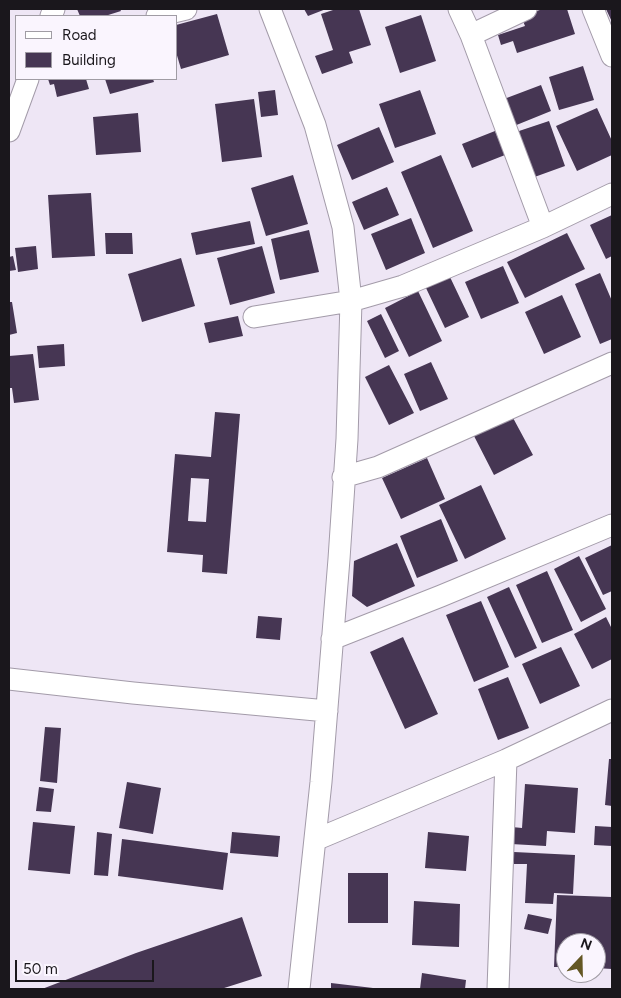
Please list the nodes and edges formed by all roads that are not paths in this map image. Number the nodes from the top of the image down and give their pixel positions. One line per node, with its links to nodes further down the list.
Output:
1 (186, 9): 6 (street)
2 (270, 9): 13 (street)
3 (459, 9): 7 (street)
4 (526, 9): 7 (street)
5 (592, 9): 8 (street)
6 (161, 15)
7 (471, 35): 12 (street)
8 (612, 56)
9 (28, 80): 10 (street)
10 (9, 131)
11 (612, 194): 12 (street)
12 (542, 228): 13 (street)
13 (351, 301): 14 (street); 16 (street)
14 (254, 317)
15 (612, 363): 16 (street)
16 (343, 477): 18 (street)
17 (612, 525): 18 (street)
18 (332, 639): 21 (street)
19 (9, 679): 21 (street)
20 (612, 710): 22 (street)
21 (327, 711): 23 (street)
22 (506, 760): 23 (street); 25 (street)
23 (315, 840): 24 (street)
24 (299, 989)
25 (498, 989)

